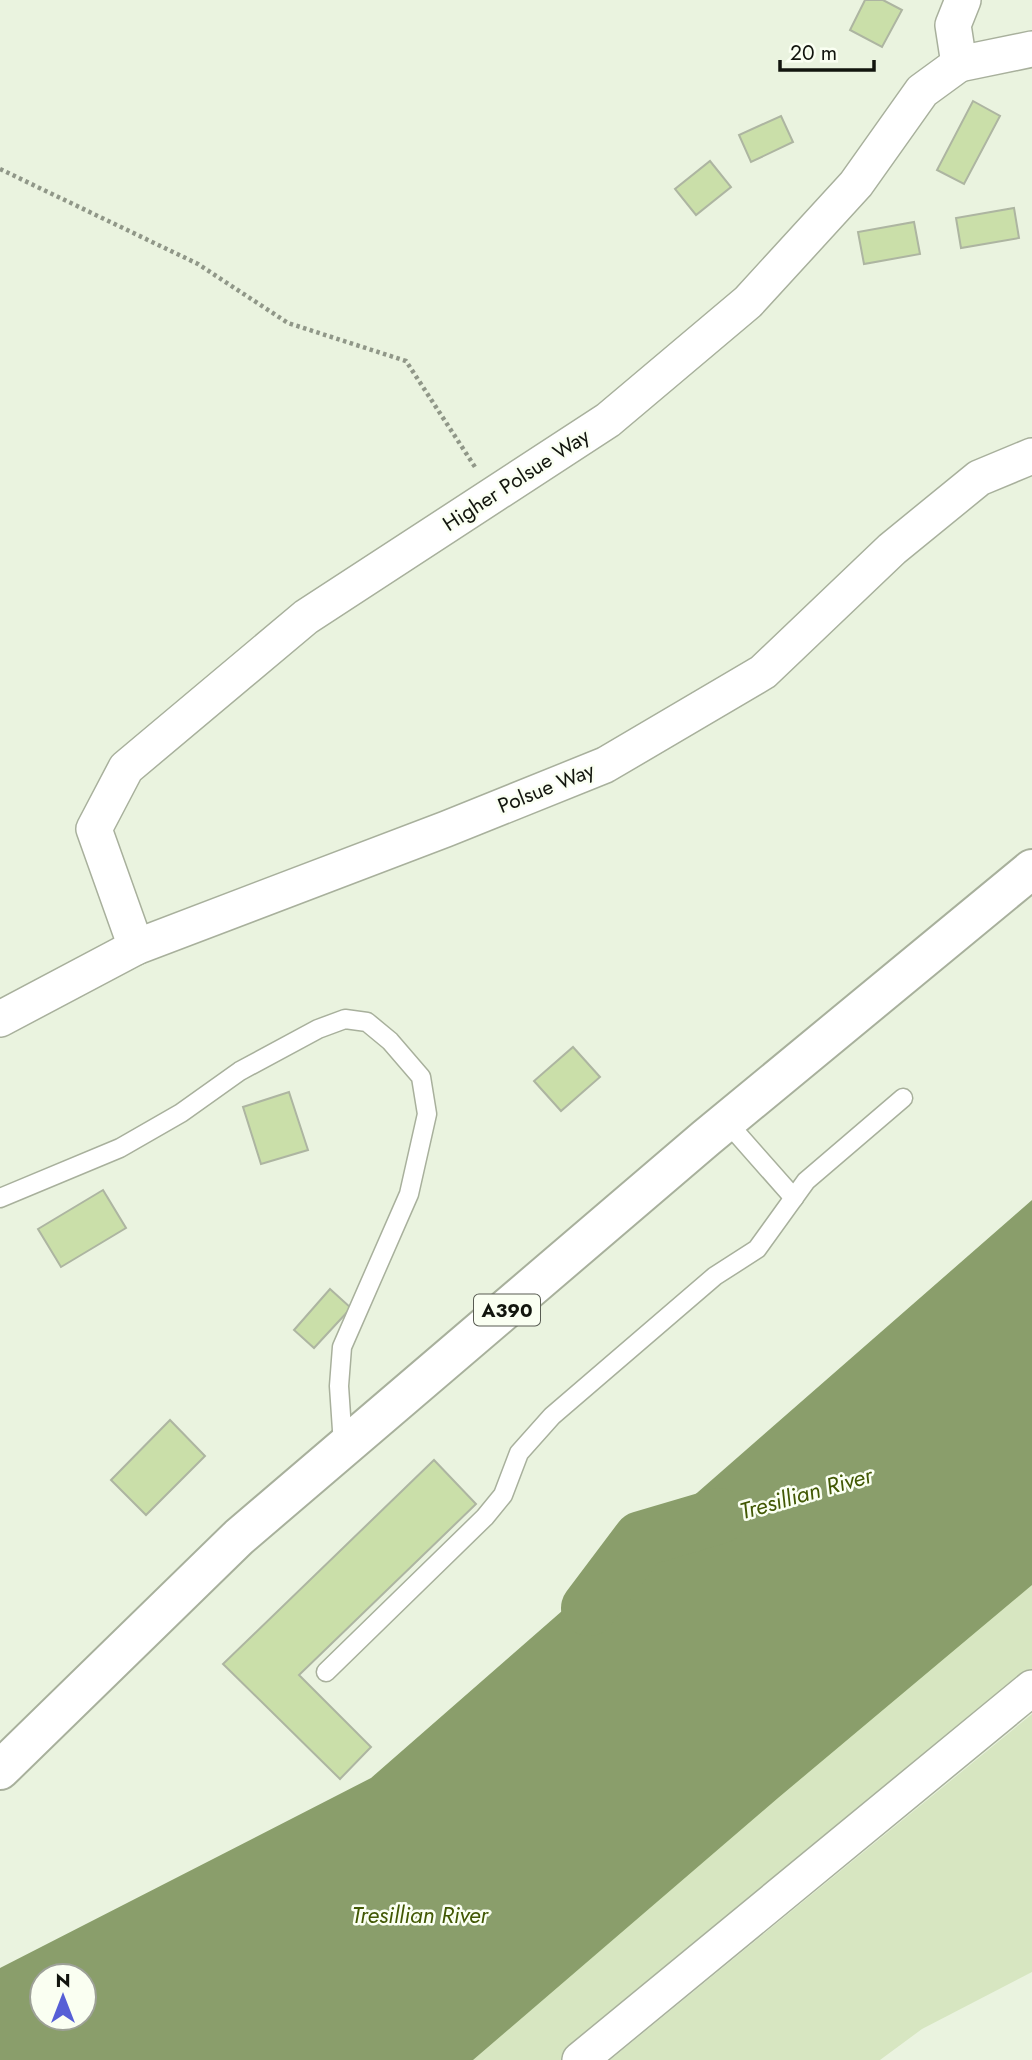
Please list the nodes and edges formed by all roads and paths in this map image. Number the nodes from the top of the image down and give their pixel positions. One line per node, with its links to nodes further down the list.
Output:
1 (963, 0): 3 (street)
2 (1032, 49): 3 (street)
3 (959, 64): 6 (street, Higher Polsue Way)
4 (0, 169): 6 (path)
5 (1032, 456): 8 (street, Polsue Way)
6 (493, 494): 8 (street, Higher Polsue Way)
7 (1032, 869): 11 (highway, A390)
8 (136, 947): 9 (street, Polsue Way)
9 (0, 1019)
10 (903, 1098): 13 (lane)
11 (726, 1121): 13 (lane); 14 (highway, A390)
12 (0, 1198): 14 (lane)
13 (794, 1198): 15 (lane)
14 (344, 1449): 17 (highway, A390)
15 (326, 1672)
16 (1032, 1688): 18 (street)
17 (0, 1770)
18 (580, 2060)

